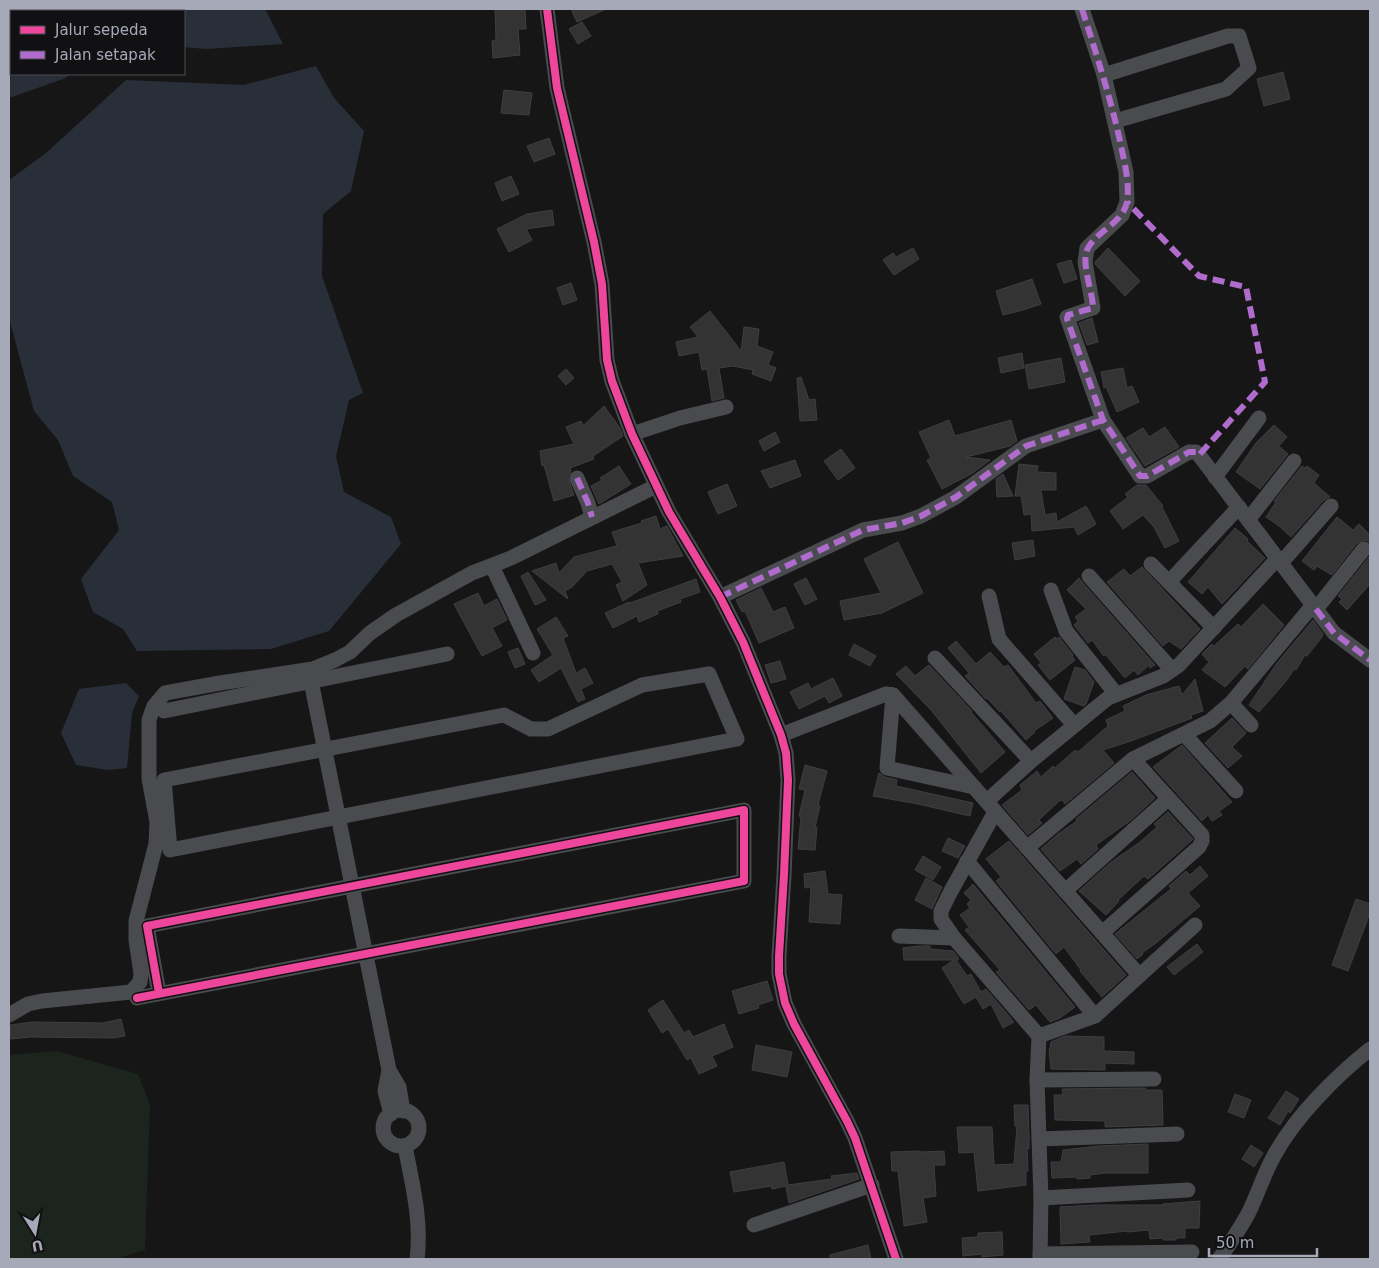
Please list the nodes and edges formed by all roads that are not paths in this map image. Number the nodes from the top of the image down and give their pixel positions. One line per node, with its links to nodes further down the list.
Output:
1 (547, 9): 8 (street)
2 (1082, 9): 3 (street)
3 (1104, 75): 4 (street); 4 (street)
4 (1115, 121): 7 (street)
5 (726, 407): 8 (street)
6 (1259, 418): 10 (street)
7 (1102, 420): 10 (street); 25 (street)
8 (632, 434): 12 (street)
9 (1294, 461): 16 (street)
10 (1215, 477): 14 (street)
11 (577, 478): 15 (street)
12 (656, 486): 15 (street); 25 (street)
13 (1331, 506): 18 (street)
14 (1239, 507): 16 (street); 22 (street)
15 (592, 517): 20 (street)
16 (1248, 520): 18 (street)
17 (1364, 549): 26 (street)
18 (1279, 561): 26 (street); 27 (street)
19 (1151, 564): 22 (street)
20 (492, 566): 28 (street); 62 (street)
21 (1089, 576): 32 (street)
22 (1169, 582): 27 (street)
23 (1051, 590): 34 (street)
24 (989, 596): 38 (street)
25 (720, 597): 41 (street)
26 (1314, 607): 31 (street); 36 (street)
27 (1214, 628): 32 (street)
28 (533, 653)
29 (446, 654): 33 (street)
30 (935, 658): 44 (street)
31 (1370, 660)
32 (1172, 670): 34 (street)
33 (311, 681): 37 (street); 42 (street)
34 (1116, 694): 38 (street)
35 (893, 695): 41 (street); 45 (street); 45 (street)
36 (1231, 703): 39 (street); 40 (street)
37 (164, 710)
38 (1074, 725): 44 (street)
39 (1252, 725)
40 (1184, 734): 43 (street); 46 (street)
41 (781, 735): 72 (street)
42 (325, 750): 49 (street); 49 (street); 49 (street)
43 (1133, 759): 47 (street); 50 (street)
44 (1031, 761): 48 (street)
45 (974, 787): 48 (street)
46 (1236, 792)
47 (1168, 799): 53 (street); 55 (street)
48 (991, 807): 50 (street); 51 (street)
49 (339, 818): 52 (street)
50 (1027, 848): 53 (street)
51 (967, 861): 57 (street); 63 (street)
52 (352, 886): 58 (street); 58 (street); 60 (street)
53 (1065, 891): 55 (street)
54 (1195, 925): 59 (street)
55 (1102, 933): 59 (street)
56 (899, 936): 57 (street)
57 (954, 938): 64 (street)
58 (366, 954): 60 (street); 68 (street)
59 (1139, 975): 63 (street)
60 (160, 994): 61 (street)
61 (137, 998)
62 (9, 1015)
63 (1095, 1016): 64 (street)
64 (1039, 1036): 67 (street)
65 (1370, 1049): 80 (street)
66 (1154, 1079): 67 (street)
67 (1037, 1080): 70 (street)
68 (397, 1112): 71 (street); 71 (street)
69 (1177, 1134): 70 (street)
70 (1039, 1140): 74 (street)
71 (405, 1146): 78 (street)
72 (872, 1185): 75 (street); 79 (street)
73 (1188, 1190): 74 (street)
74 (1041, 1198): 77 (street)
75 (754, 1225)
76 (1192, 1252): 77 (street)
77 (1040, 1256)
78 (417, 1259)
79 (896, 1259)
80 (1219, 1259)

